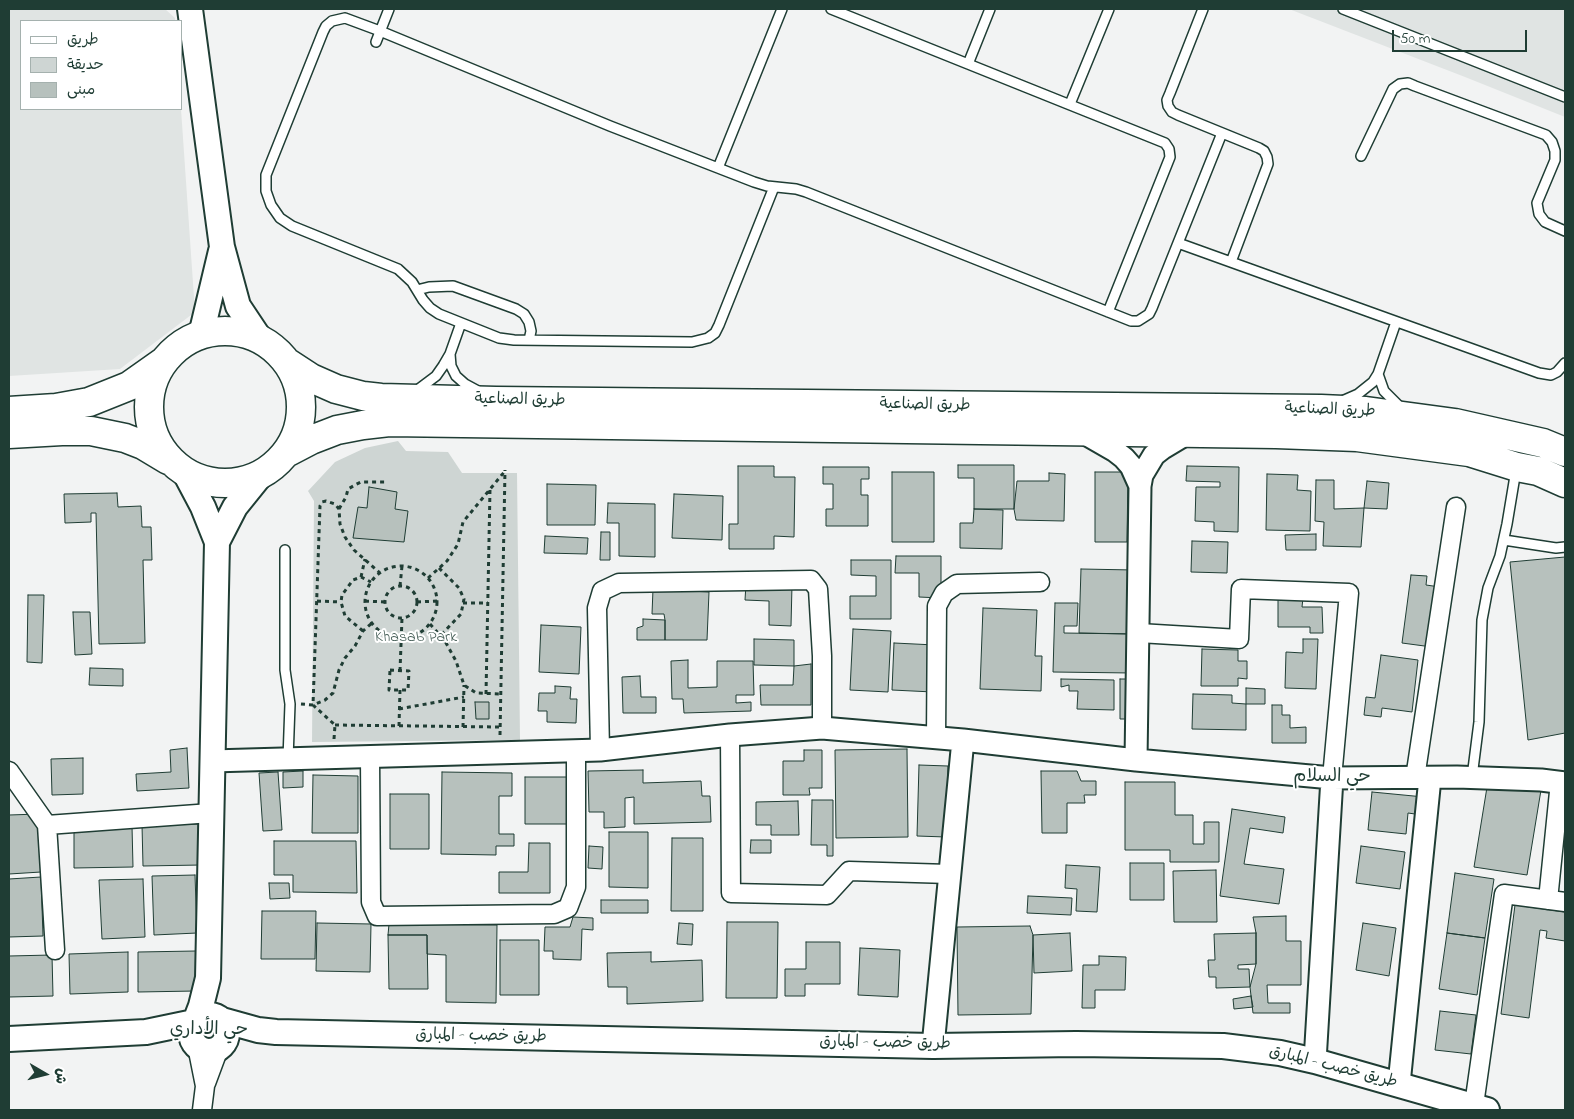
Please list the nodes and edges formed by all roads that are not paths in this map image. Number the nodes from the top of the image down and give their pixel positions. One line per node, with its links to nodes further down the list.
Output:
1 (190, 9): 20 (main road)
2 (389, 9): 9 (lane)
3 (782, 9): 16 (lane)
4 (831, 9): 11 (lane)
5 (990, 9): 11 (lane)
6 (1109, 9): 13 (lane)
7 (1203, 9): 14 (lane)
8 (1343, 9): 12 (lane)
9 (380, 31): 10 (lane); 16 (lane); 22 (lane)
10 (376, 42)
11 (968, 64): 13 (lane)
12 (1565, 97)
13 (1070, 104): 23 (lane)
14 (1222, 133): 19 (lane); 21 (lane)
15 (1361, 156): 18 (lane)
16 (718, 168): 17 (lane)
17 (774, 187): 23 (lane); 28 (lane)
18 (1565, 231)
19 (1178, 243): 21 (lane); 23 (lane)
20 (222, 247): 26 (main road); 27 (main road)
21 (1232, 262): 24 (lane)
22 (417, 290): 25 (lane); 28 (lane)
23 (1108, 312)
24 (1396, 322): 31 (lane); 33 (lane)
25 (461, 324): 28 (lane); 29 (lane)
26 (201, 335): 27 (highway); 30 (highway)
27 (260, 339): 32 (highway)
28 (529, 340)
29 (450, 354): 34 (lane); 35 (lane)
30 (163, 362): 37 (highway); 44 (highway)
31 (1565, 362)
32 (288, 363): 34 (highway, طريق الصناعية); 42 (highway)
33 (1378, 374): 36 (lane); 38 (lane)
34 (403, 399): 35 (highway, طريق الصناعية)
35 (496, 401): 36 (highway, طريق الصناعية)
36 (1320, 409): 38 (highway, طريق الصناعية)
37 (9, 411)
38 (1410, 416): 43 (highway, طريق الصناعية)
39 (1082, 432): 40 (highway, طريق الصناعية); 42 (highway, طريق الصناعية); 48 (street)
40 (1188, 433): 45 (highway, طريق الصناعية); 48 (street)
41 (9, 434): 44 (highway)
42 (288, 452): 46 (highway)
43 (1565, 452)
44 (177, 467): 46 (highway); 51 (main road)
45 (1517, 467): 47 (highway, طريق الصناعية); 50 (lane)
46 (260, 476): 51 (main road)
47 (1565, 483)
48 (1140, 486): 55 (street)
49 (1456, 507): 68 (street)
50 (1504, 540): 52 (lane); 69 (lane)
51 (217, 542): 65 (main road)
52 (1565, 547)
53 (285, 550): 63 (lane)
54 (1040, 582): 58 (street)
55 (1139, 632): 64 (street); 67 (street)
56 (822, 728): 57 (street); 58 (street); 60 (street)
57 (730, 735): 60 (street); 73 (street)
58 (936, 738): 59 (street)
59 (962, 740): 64 (street); 73 (street)
60 (600, 750): 61 (street)
61 (576, 751): 62 (street); 62 (street)
62 (370, 757): 63 (street)
63 (288, 759): 65 (street)
64 (1136, 760): 67 (street)
65 (212, 761): 71 (main road)
66 (9, 771): 72 (street)
67 (1332, 778): 68 (street); 82 (street)
68 (1423, 778): 69 (street); 83 (street)
69 (1472, 778): 70 (street)
70 (1562, 782): 74 (street)
71 (211, 813): 72 (street); 76 (main road)
72 (48, 825): 75 (street)
73 (950, 874): 81 (street)
74 (1557, 901): 84 (street)
75 (55, 950)
76 (208, 978): 77 (main road); 79 (main road)
77 (221, 1019): 78 (main road, طريق خصب - المبارق); 79 (main road)
78 (276, 1032): 79 (main road, طريق خصب - المبارق); 81 (main road, طريق خصب - المبارق)
79 (204, 1037): 80 (main road, طريق خصب - المبارق); 85 (street)
80 (9, 1039)
81 (933, 1046): 82 (main road, طريق خصب - المبارق)
82 (1315, 1061): 83 (main road, طريق خصب - المبارق)
83 (1399, 1084): 84 (main road, طريق خصب - المبارق)
84 (1480, 1108)
85 (202, 1110)

